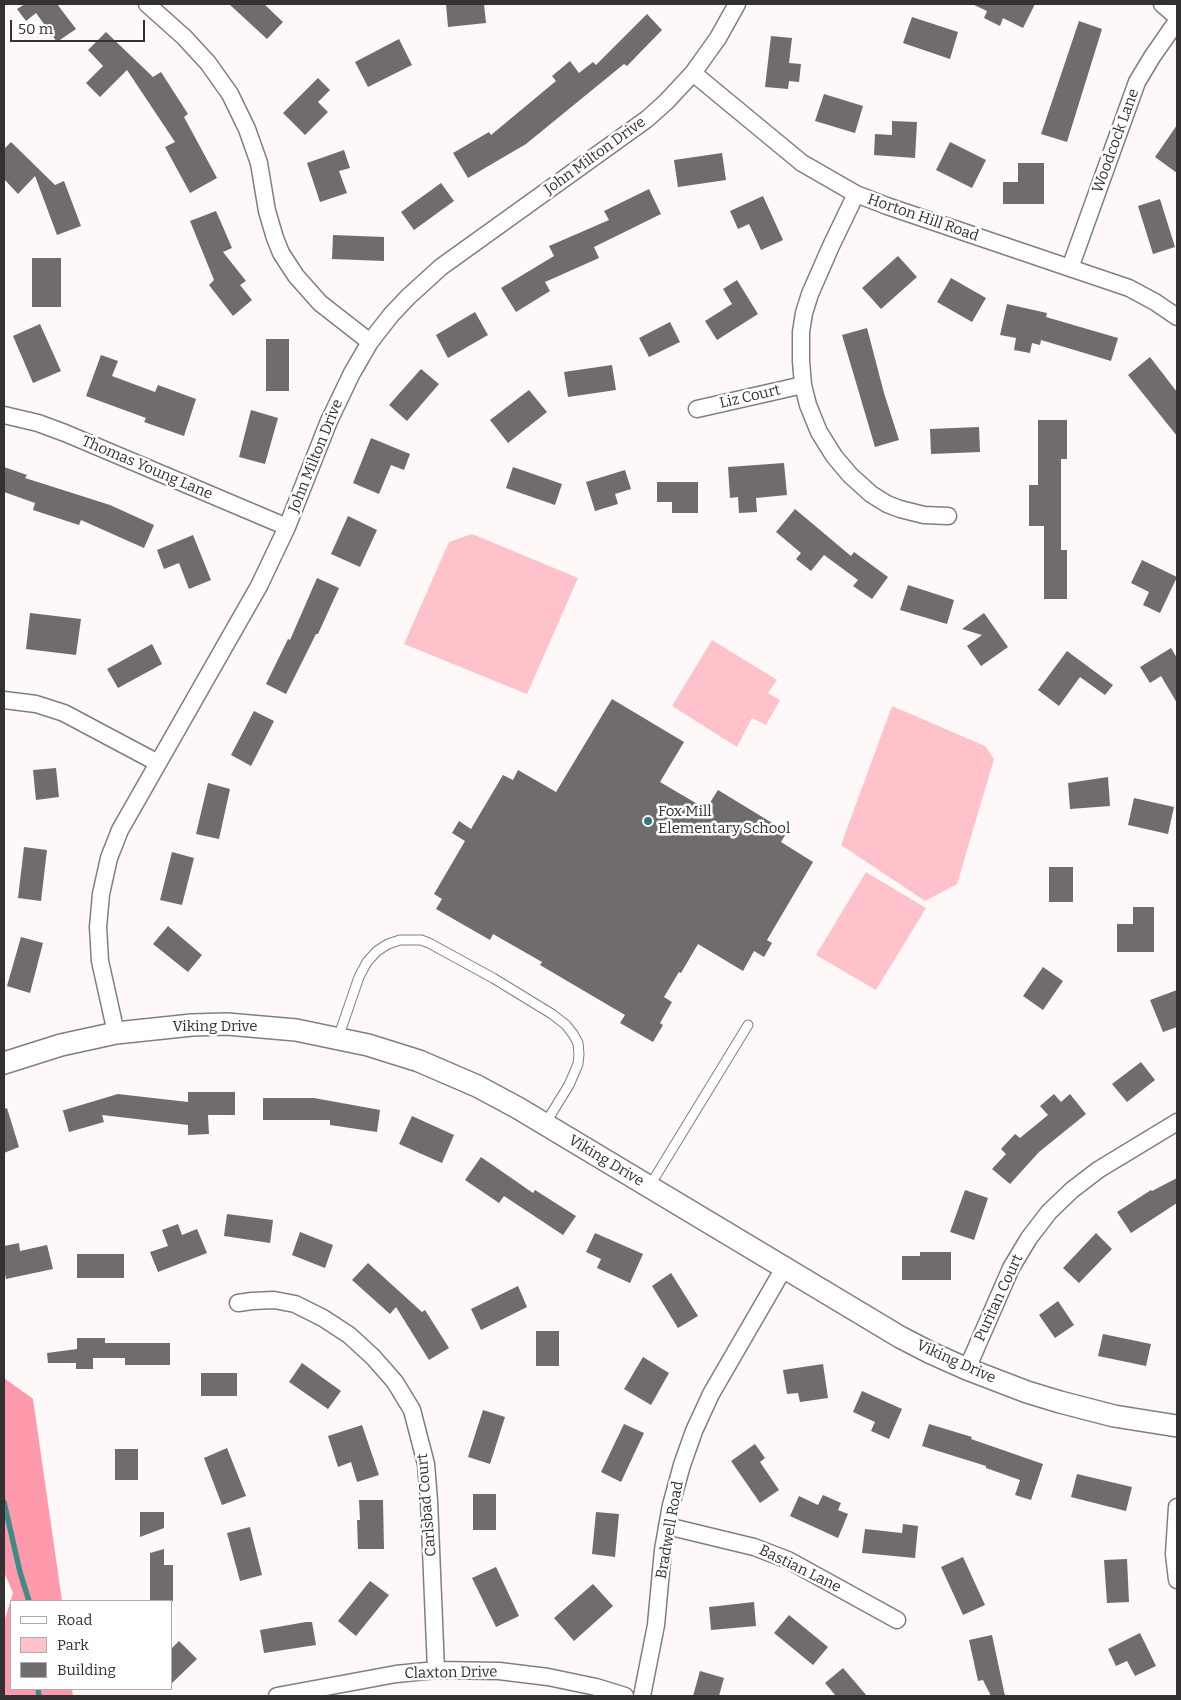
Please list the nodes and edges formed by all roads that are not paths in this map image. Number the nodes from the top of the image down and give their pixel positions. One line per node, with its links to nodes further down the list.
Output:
1 (147, 4): 9 (street)
2 (737, 4): 5 (street, John Milton Drive)
3 (1162, 4): 4 (street)
4 (1177, 19): 7 (street, Woodcock Lane)
5 (692, 73): 6 (street, Horton Hill Road); 9 (street, John Milton Drive)
6 (856, 194): 7 (street, Horton Hill Road); 10 (street)
7 (1070, 268): 8 (street, Horton Hill Road)
8 (1177, 317)
9 (370, 342): 14 (street, John Milton Drive)
10 (803, 385): 11 (street, Liz Court); 13 (street)
11 (697, 408)
12 (4, 415): 14 (street, Thomas Young Lane)
13 (948, 516)
14 (288, 527): 16 (street, John Milton Drive)
15 (4, 700): 16 (street)
16 (158, 763): 18 (street, John Milton Drive)
17 (748, 1025): 23 (lane)
18 (116, 1033): 19 (street, Viking Drive); 20 (street, Viking Drive)
19 (338, 1038): 22 (street, Viking Drive); 22 (lane)
20 (4, 1063)
21 (1177, 1122): 26 (street, Puritan Court)
22 (545, 1124): 23 (street, Viking Drive)
23 (649, 1187): 24 (street, Viking Drive)
24 (784, 1268): 26 (street, Viking Drive); 29 (street, Bradwell Road)
25 (238, 1303): 32 (street, Carlsbad Court)
26 (967, 1369): 27 (street, Viking Drive)
27 (1177, 1426)
28 (1177, 1507): 30 (street)
29 (668, 1526): 31 (street, Bastian Lane); 35 (street, Bradwell Road)
30 (1177, 1580)
31 (897, 1620)
32 (436, 1670): 33 (street, Claxton Drive); 34 (street, Claxton Drive)
33 (277, 1696)
34 (625, 1696)
35 (642, 1696)

